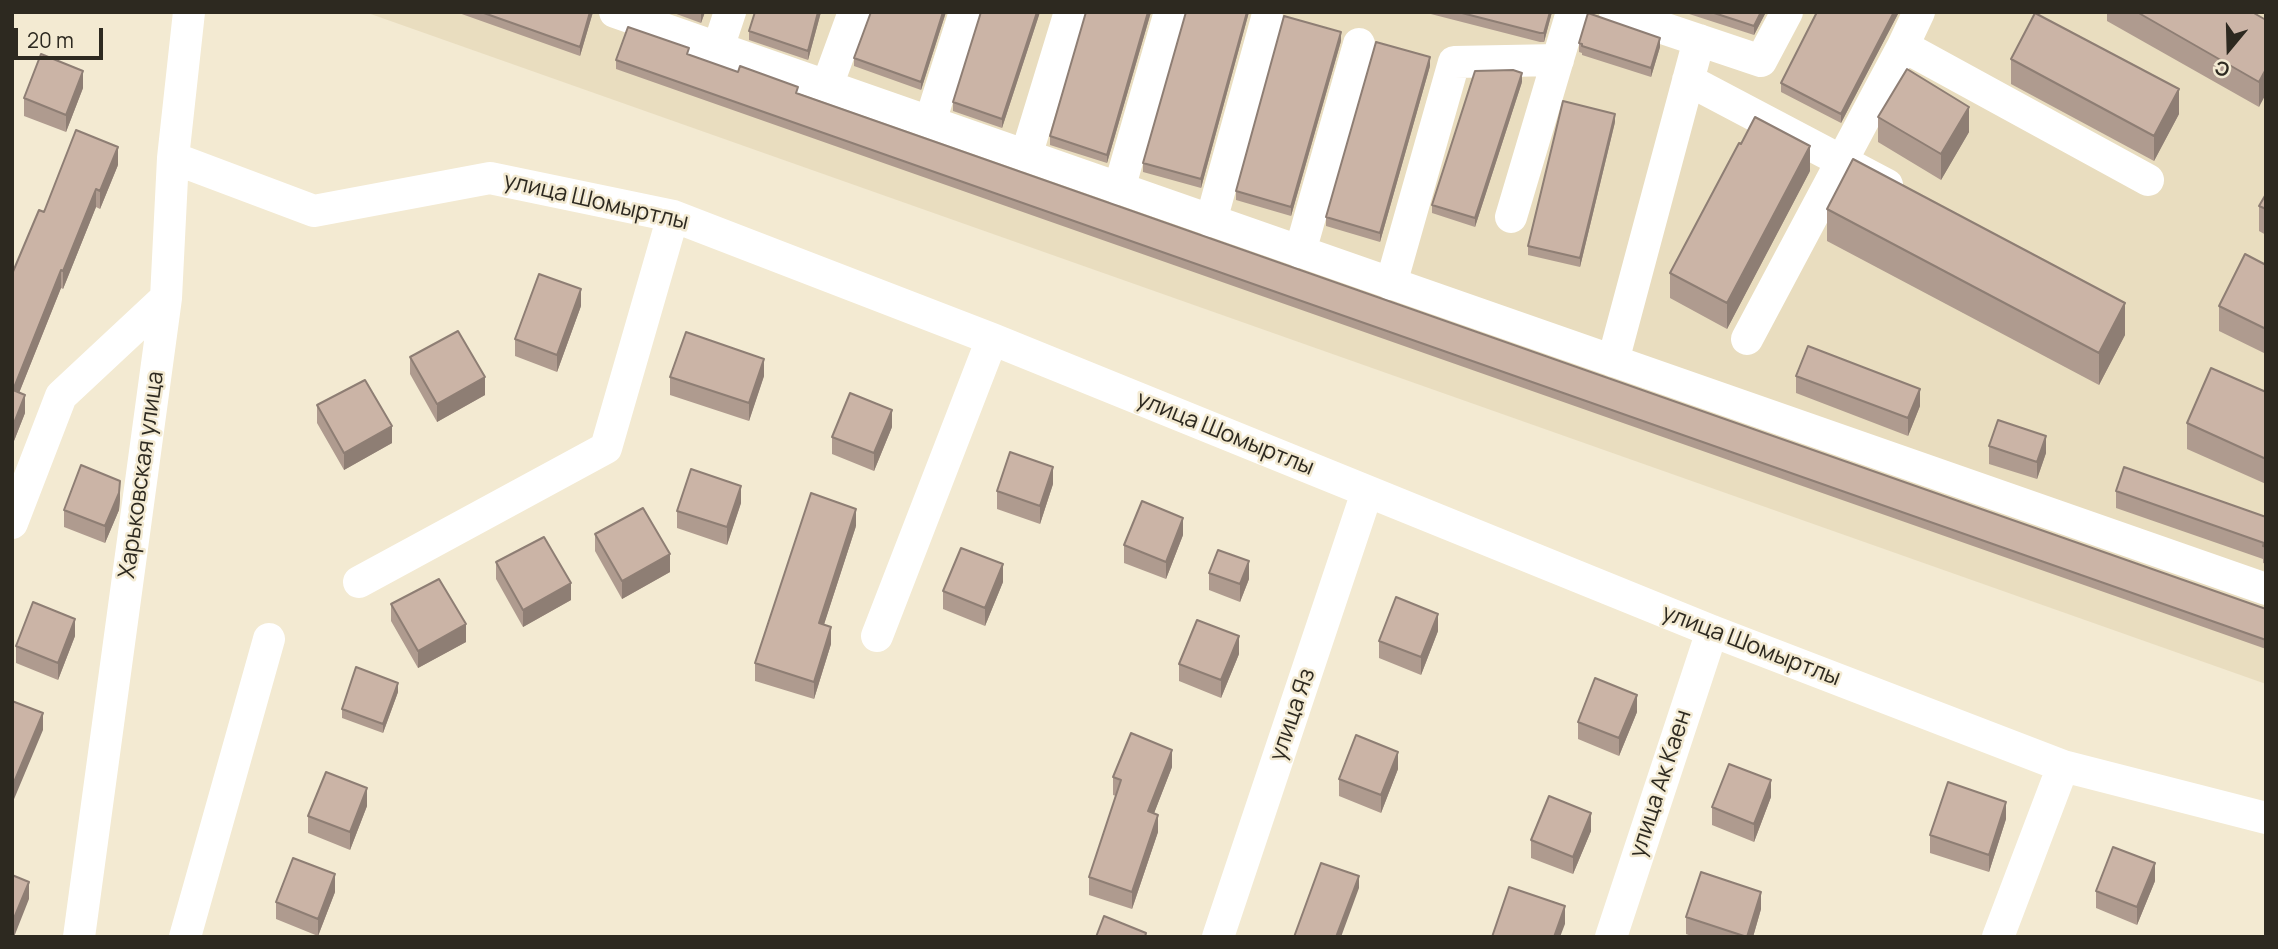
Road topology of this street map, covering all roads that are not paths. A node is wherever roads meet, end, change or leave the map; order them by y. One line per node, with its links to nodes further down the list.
1 (189, 12): 22 (street, Харьковская улица)
2 (615, 12): 16 (street)
3 (730, 12): 16 (street)
4 (854, 12): 19 (street)
5 (965, 12): 20 (street)
6 (1070, 12): 21 (street)
7 (1170, 12): 25 (street)
8 (1572, 12): 17 (street)
9 (1615, 12): 13 (street)
10 (1787, 12): 13 (street)
11 (1919, 12): 15 (street)
12 (1267, 18): 29 (street)
13 (1699, 40): 18 (street)
14 (1359, 44): 30 (street)
15 (1903, 46): 23 (street); 24 (street)
16 (718, 48): 19 (street)
17 (1558, 60): 28 (street); 31 (street)
18 (1688, 80): 23 (street); 35 (street)
19 (827, 86): 20 (street)
20 (930, 122): 21 (street)
21 (1026, 156): 25 (street)
22 (173, 158): 27 (street, улица Шомыртлы); 32 (street, Харьковская улица)
23 (1842, 161): 26 (street); 34 (street)
24 (2148, 180)
25 (1119, 189): 29 (street)
26 (1914, 199)
27 (673, 216): 33 (street, улица Шомыртлы); 38 (street)
28 (1511, 217)
29 (1211, 221): 30 (street)
30 (1300, 252): 31 (street)
31 (1391, 284): 35 (street)
32 (166, 298): 37 (street); 45 (street, Харьковская улица)
33 (992, 339): 36 (street, улица Шомыртлы); 41 (street)
34 (1747, 339)
35 (1613, 361): 39 (street)
36 (1367, 492): 40 (street, улица Шомыртлы); 47 (street, улица Яз)
37 (12, 523)
38 (359, 582)
39 (2266, 589)
40 (1712, 631): 43 (street, улица Шомыртлы); 48 (street, улица Ак Каен)
41 (877, 636)
42 (269, 639): 46 (street)
43 (2063, 766): 44 (street, улица Шомыртлы); 49 (street)
44 (2266, 818)
45 (79, 937)
46 (185, 937)
47 (1218, 937)
48 (1611, 937)
49 (1998, 937)

